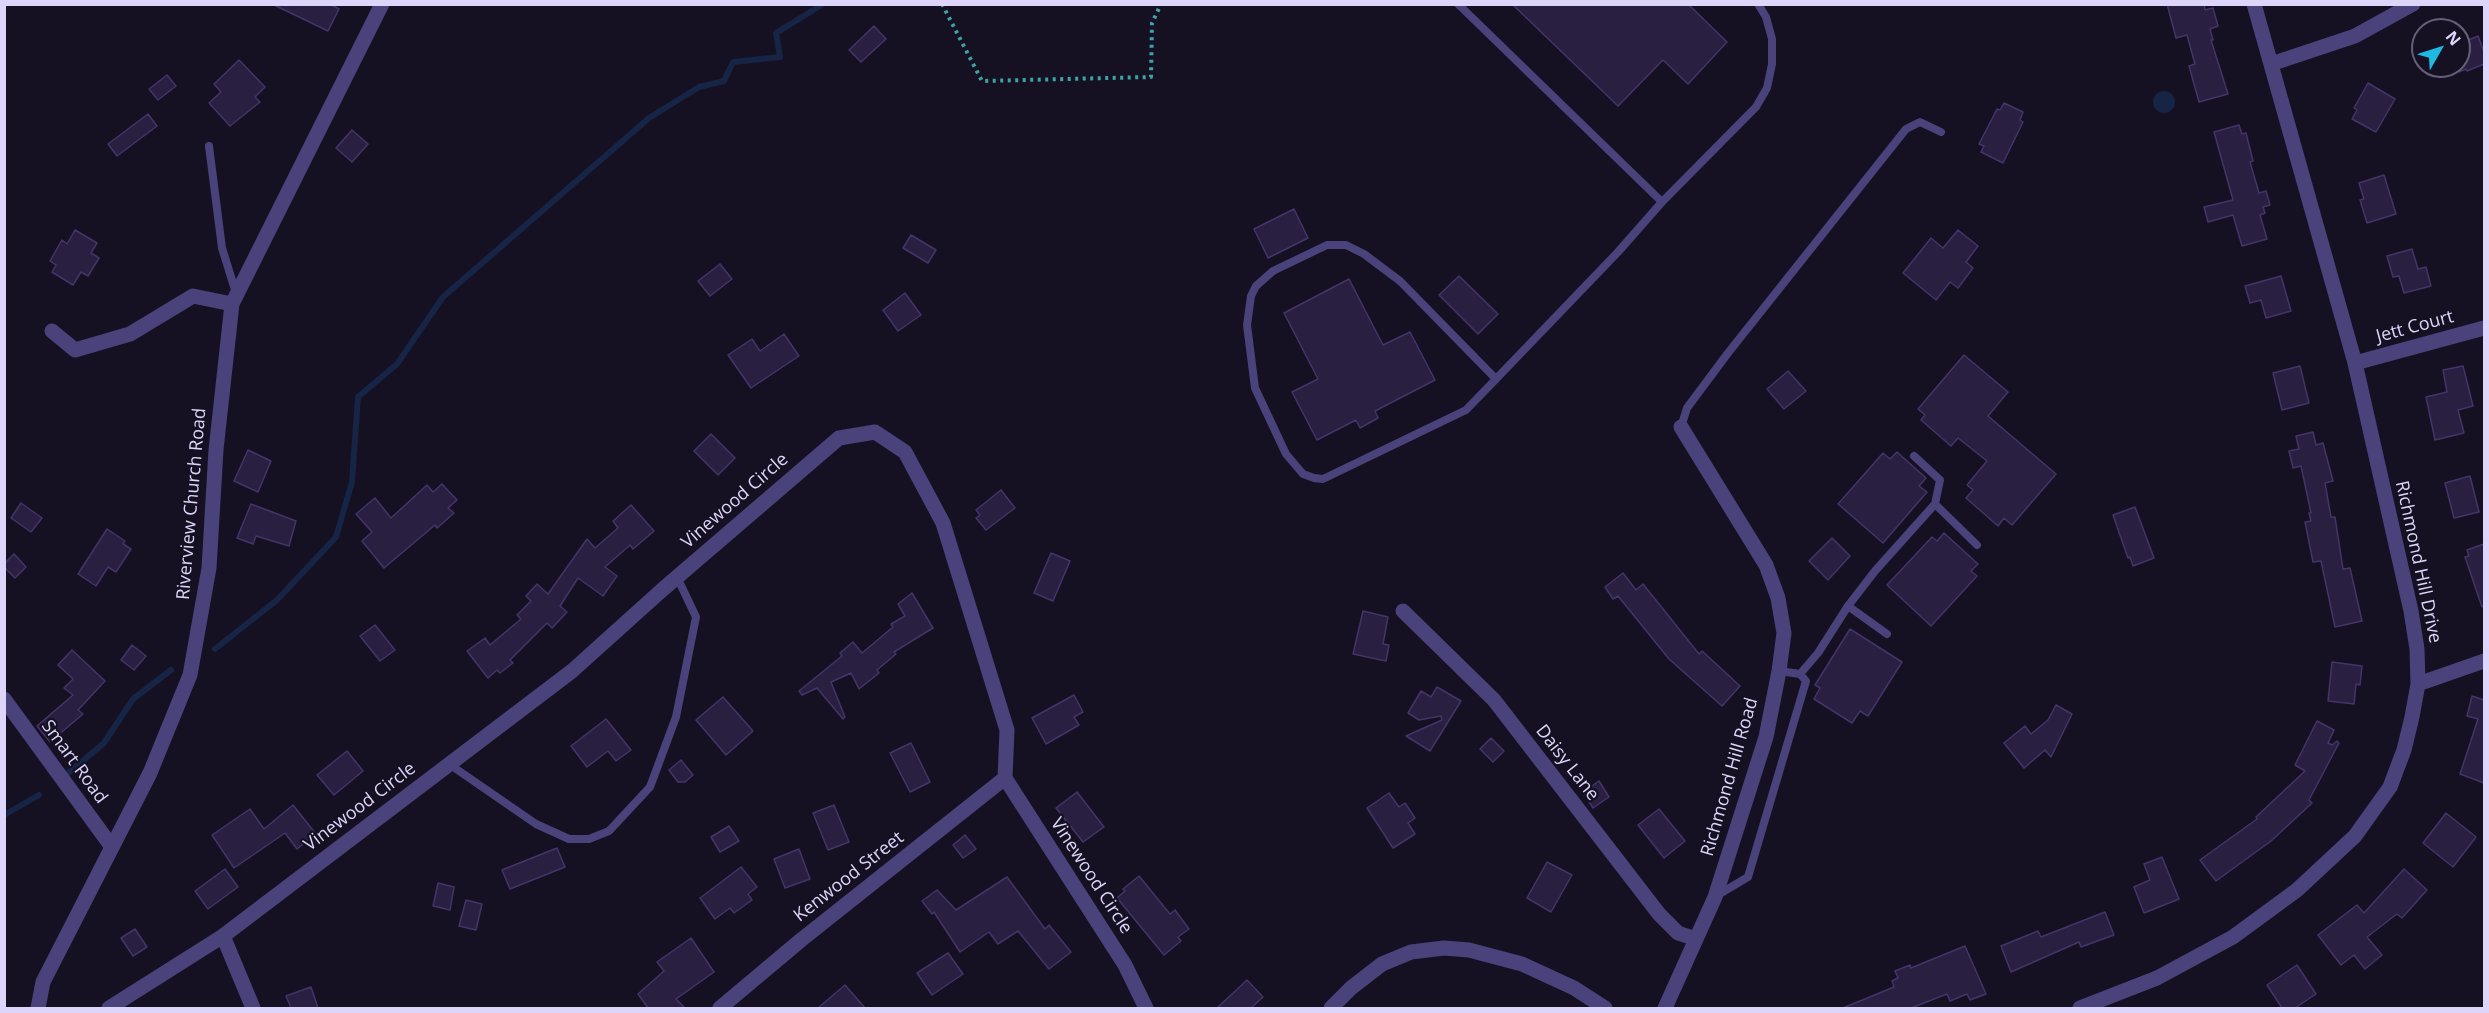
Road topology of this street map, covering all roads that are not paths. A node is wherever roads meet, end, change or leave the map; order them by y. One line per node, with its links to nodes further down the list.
1 (382, 4): 10 (street, Riverview Church Road)
2 (1458, 4): 9 (lane)
3 (1758, 4): 9 (lane)
4 (2254, 4): 6 (street, Richmond Hill Drive)
5 (2413, 4): 6 (street)
6 (2271, 64): 13 (street, Richmond Hill Drive)
7 (1941, 132): 15 (lane)
8 (209, 146): 10 (lane)
9 (1662, 202): 14 (lane)
10 (234, 299): 12 (street); 30 (street, Riverview Church Road)
11 (2484, 328): 13 (street, Jett Court)
12 (52, 331)
13 (2355, 363): 26 (street, Richmond Hill Drive)
14 (1496, 379): 14 (lane)
15 (1682, 427): 24 (street, Richmond Hill Road)
16 (1914, 456): 17 (lane)
17 (1935, 504): 18 (lane); 20 (lane)
18 (1977, 545)
19 (677, 577): 28 (street, Vinewood Circle); 28 (lane); 29 (street, Vinewood Circle)
20 (1848, 606): 22 (lane); 25 (lane)
21 (1403, 611): 33 (street, Daisy Lane)
22 (1887, 634)
23 (2484, 660): 26 (street)
24 (1779, 671): 25 (lane); 31 (street, Richmond Hill Road)
25 (1800, 674): 31 (lane)
26 (2418, 684): 42 (street, Richmond Hill Drive)
27 (4, 699): 30 (street, Smart Road)
28 (449, 764): 32 (street, Vinewood Circle)
29 (1005, 778): 37 (street, Kenwood Street); 38 (street, Vinewood Circle)
30 (112, 847): 34 (street, Riverview Church Road)
31 (1715, 897): 33 (street, Richmond Hill Road)
32 (223, 936): 35 (street, Vinewood Circle); 36 (street)
33 (1696, 939): 41 (street, Richmond Hill Road)
34 (38, 1008)
35 (109, 1008)
36 (253, 1008)
37 (720, 1008)
38 (1146, 1008)
39 (1331, 1008): 40 (street)
40 (1605, 1008)
41 (1665, 1008)
42 (2080, 1008)

